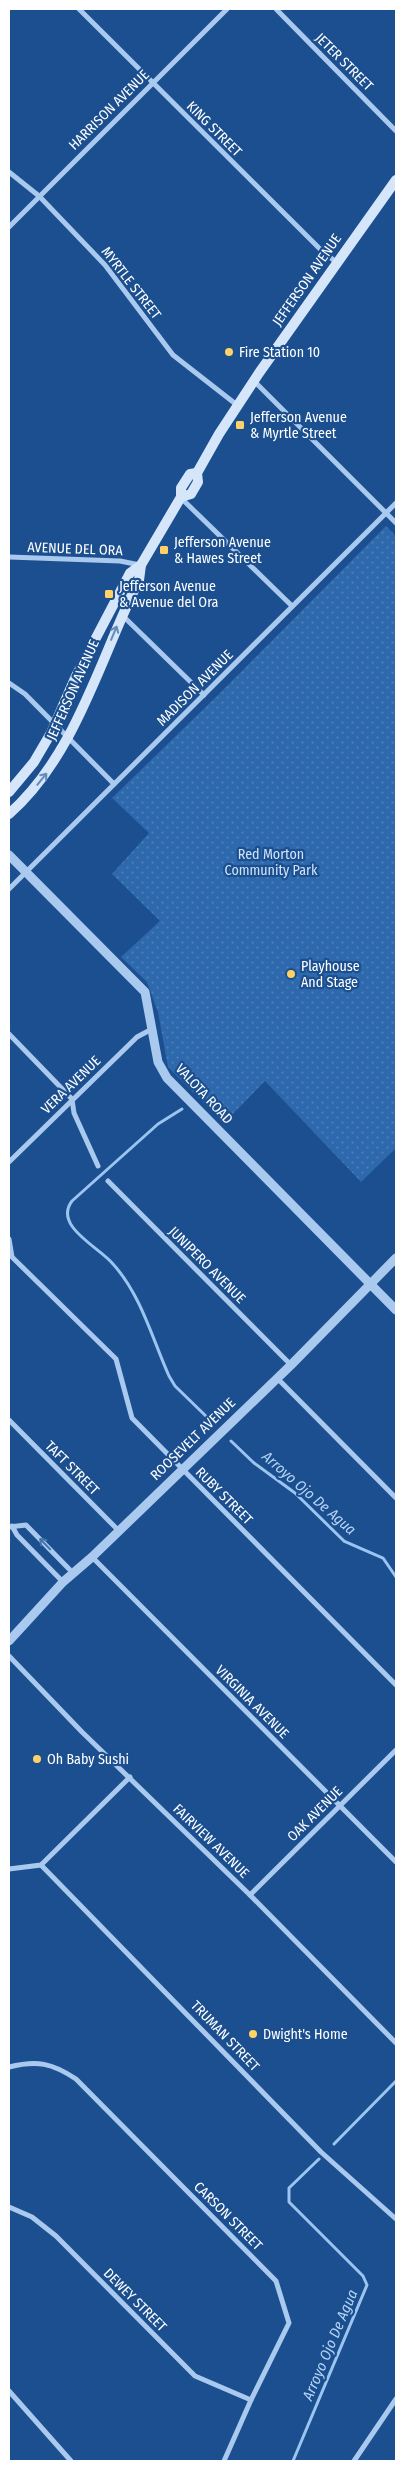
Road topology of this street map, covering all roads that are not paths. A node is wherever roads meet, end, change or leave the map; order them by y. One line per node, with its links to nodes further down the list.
1 (79, 9): 4 (street, KING STREET)
2 (227, 9): 4 (street, HARRISON AVENUE)
3 (276, 9): 5 (street, JETER STREET)
4 (152, 82): 8 (street, HARRISON AVENUE); 10 (street, KING STREET)
5 (396, 131)
6 (9, 172): 8 (street, MYRTLE STREET)
7 (396, 180): 10 (main road, JEFFERSON AVENUE)
8 (39, 196): 9 (street, HARRISON AVENUE); 12 (street, MYRTLE STREET)
9 (9, 227)
10 (336, 262): 11 (main road, JEFFERSON AVENUE)
11 (254, 380): 12 (main road, JEFFERSON AVENUE); 15 (street)
12 (237, 405): 13 (main road, JEFFERSON AVENUE)
13 (181, 497): 18 (main road, JEFFERSON AVENUE); 19 (street)
14 (396, 503): 15 (street, MADISON AVENUE)
15 (387, 514): 16 (street); 19 (street, MADISON AVENUE)
16 (396, 523)
17 (9, 557): 18 (street, AVENUE DEL ORA)
18 (141, 565): 20 (main road, JEFFERSON AVENUE); 23 (main road, JEFFERSON AVENUE)
19 (292, 606): 22 (street, MADISON AVENUE)
20 (122, 614): 22 (street); 24 (main road, JEFFERSON AVENUE, one-way to 20)
21 (9, 683): 23 (street)
22 (204, 694): 25 (street, MADISON AVENUE)
23 (55, 724): 24 (street); 26 (main road, JEFFERSON AVENUE)
24 (68, 737): 25 (street); 27 (main road, JEFFERSON AVENUE, one-way to 24)
25 (114, 784): 29 (street, MADISON AVENUE)
26 (9, 792)
27 (9, 814)
28 (9, 855): 29 (street, VALOTA ROAD)
29 (25, 872): 30 (street, MADISON AVENUE); 31 (street, VALOTA ROAD)
30 (9, 888)
31 (152, 1030): 33 (street, VERA AVENUE); 39 (street, VALOTA ROAD)
32 (9, 1034): 33 (street)
33 (72, 1099): 34 (street, VERA AVENUE); 35 (street)
34 (9, 1162)
35 (98, 1166)
36 (108, 1181): 41 (street, JUNIPERO AVENUE)
37 (9, 1239): 44 (street, RUBY STREET)
38 (396, 1258): 39 (street, ROOSEVELT AVENUE)
39 (370, 1284): 40 (street, VALOTA ROAD); 41 (street, ROOSEVELT AVENUE)
40 (396, 1310)
41 (291, 1365): 42 (street, ROOSEVELT AVENUE)
42 (276, 1378): 44 (street, ROOSEVELT AVENUE); 45 (street)
43 (9, 1420): 47 (street, TAFT STREET)
44 (181, 1469): 47 (street, ROOSEVELT AVENUE); 53 (street, RUBY STREET)
45 (396, 1498)
46 (10, 1527): 49 (street, one-way to 46); 50 (street)
47 (119, 1531): 48 (street, ROOSEVELT AVENUE)
48 (92, 1557): 49 (street, ROOSEVELT AVENUE); 56 (street, VIRGINIA AVENUE)
49 (73, 1573): 50 (street, ROOSEVELT AVENUE)
50 (63, 1582): 51 (street, ROOSEVELT AVENUE)
51 (9, 1641)
52 (9, 1656): 55 (street, FAIRVIEW AVENUE)
53 (396, 1685)
54 (396, 1750): 56 (street, OAK AVENUE)
55 (130, 1777): 58 (street); 60 (street, FAIRVIEW AVENUE)
56 (339, 1805): 57 (street, VIRGINIA AVENUE); 60 (street, OAK AVENUE)
57 (396, 1862)
58 (41, 1865): 59 (street); 64 (street, TRUMAN STREET)
59 (9, 1869)
60 (250, 1895): 61 (street, FAIRVIEW AVENUE)
61 (396, 2043)
62 (9, 2067): 67 (street, CARSON STREET)
63 (9, 2207): 67 (street, DEWEY STREET)
64 (396, 2219)
65 (9, 2391): 68 (street)
66 (396, 2399): 70 (street)
67 (251, 2400): 69 (street, CARSON STREET)
68 (71, 2461)
69 (224, 2461)
70 (354, 2461)

